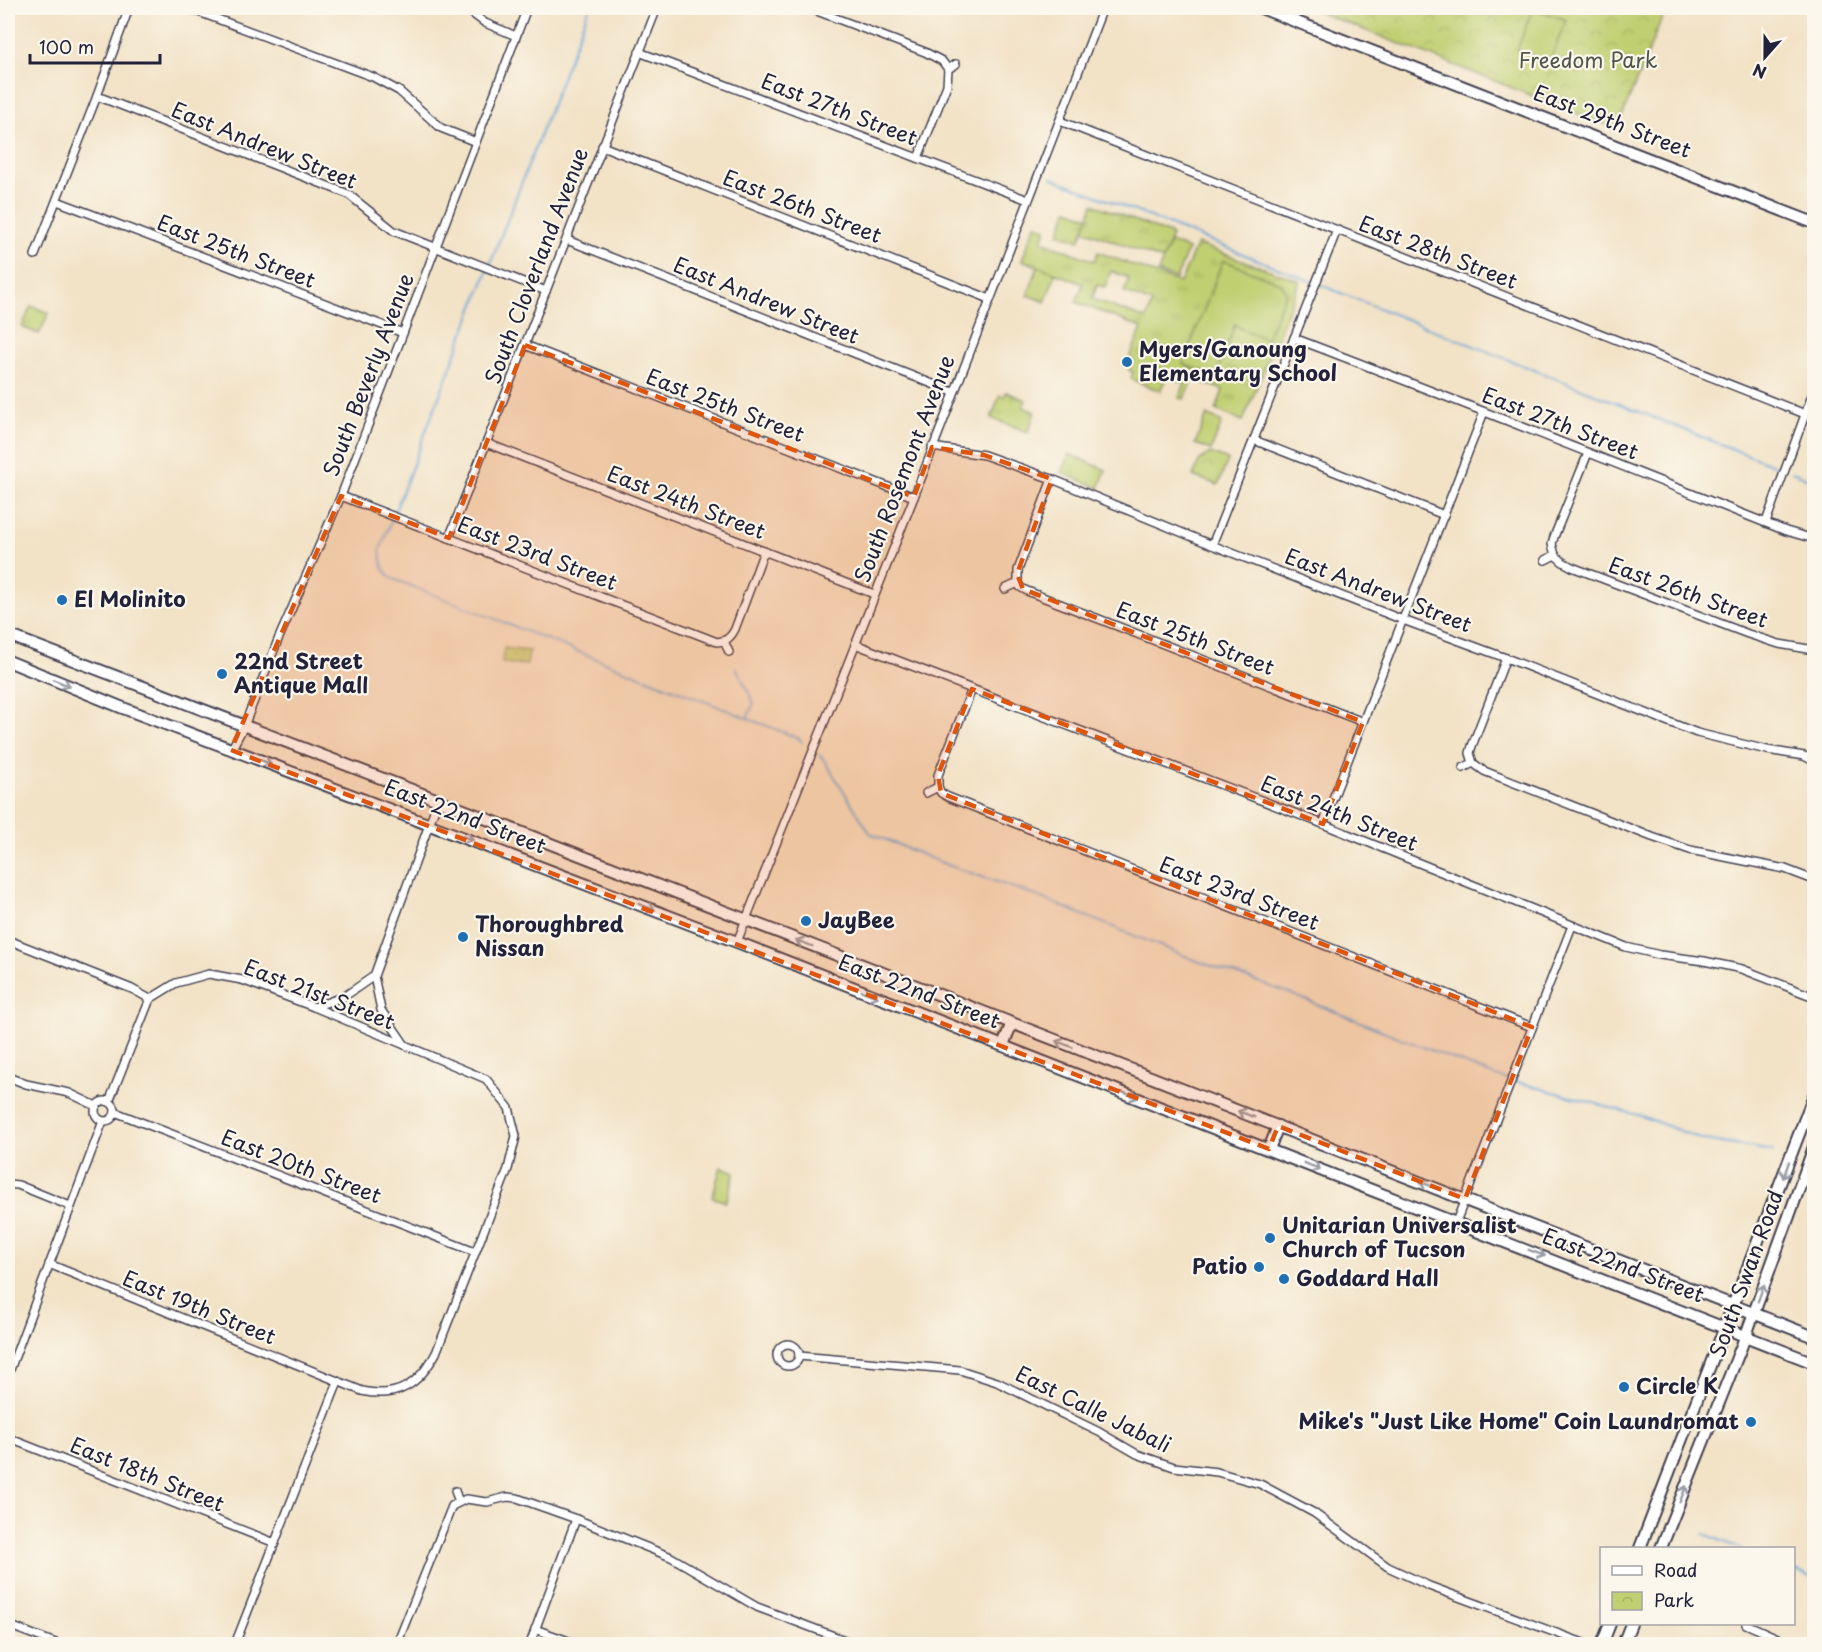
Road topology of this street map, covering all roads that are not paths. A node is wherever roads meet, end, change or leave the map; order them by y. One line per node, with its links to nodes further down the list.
1 (129, 8): 13 (street)
2 (188, 8): 15 (street)
3 (465, 8): 9 (street)
4 (527, 8): 9 (street, South Beverly Avenue)
5 (657, 8): 10 (street, South Cloverland Avenue)
6 (809, 8): 12 (street)
7 (1103, 8): 14 (street, South Rosemont Avenue)
8 (1261, 8): 20 (main road, East 29th Street)
9 (516, 36): 15 (street, South Beverly Avenue)
10 (639, 52): 16 (street, South Cloverland Avenue); 17 (street, East 27th Street)
11 (956, 63): 12 (street)
12 (948, 69): 17 (street)
13 (97, 96): 19 (street); 23 (street, East Andrew Street)
14 (1060, 121): 18 (street, South Rosemont Avenue); 21 (street, East 28th Street)
15 (476, 142): 23 (street, South Beverly Avenue)
16 (602, 146): 22 (street, South Cloverland Avenue); 26 (street, East 26th Street)
17 (918, 158): 18 (street, East 27th Street)
18 (1028, 200): 26 (street, South Rosemont Avenue)
19 (57, 201): 24 (street); 27 (street, East 25th Street)
20 (1815, 223)
21 (1337, 230): 28 (street); 33 (street, East 28th Street)
22 (567, 240): 25 (street, South Cloverland Avenue); 31 (street, East Andrew Street)
23 (435, 247): 25 (street, East Andrew Street); 27 (street, South Beverly Avenue)
24 (36, 255)
25 (546, 291): 29 (street, South Cloverland Avenue)
26 (990, 299): 31 (street, South Rosemont Avenue)
27 (403, 333): 39 (street, South Beverly Avenue)
28 (1294, 338): 32 (street, East 27th Street); 34 (street)
29 (525, 345): 35 (street, South Cloverland Avenue); 40 (street, East 25th Street)
30 (1815, 390): 33 (street)
31 (953, 393): 36 (street, South Rosemont Avenue)
32 (1484, 412): 37 (street, East 27th Street); 41 (street)
33 (1805, 414): 42 (street)
34 (1254, 440): 41 (street); 45 (street)
35 (486, 443): 43 (street, South Cloverland Avenue); 46 (street, East 24th Street)
36 (932, 447): 38 (street, East Andrew Street); 40 (street, South Rosemont Avenue)
37 (1588, 453): 42 (street, East 27th Street); 47 (street)
38 (1052, 479): 45 (street, East Andrew Street); 49 (street)
39 (341, 496): 43 (street, East 23rd Street); 62 (street, South Beverly Avenue)
40 (914, 497): 51 (street, South Rosemont Avenue)
41 (1444, 515): 52 (street)
42 (1766, 522): 44 (street, East 27th Street)
43 (449, 538): 54 (street, East 23rd Street)
44 (1815, 539)
45 (1212, 545): 52 (street, East Andrew Street)
46 (764, 551): 51 (street, East 24th Street); 54 (street)
47 (1555, 555): 48 (street); 56 (street, East 26th Street)
48 (1545, 560)
49 (1018, 583): 50 (street); 61 (street, East 25th Street)
50 (1005, 589)
51 (874, 594): 55 (street, South Rosemont Avenue)
52 (1403, 620): 58 (street, East Andrew Street); 61 (street)
53 (8, 635): 62 (main road, East 22nd Street)
54 (723, 641): 57 (street)
55 (855, 644): 60 (street, East 24th Street); 73 (street, South Rosemont Avenue)
56 (1815, 650)
57 (729, 652)
58 (1506, 658): 64 (street, East Andrew Street); 65 (street)
59 (8, 661): 63 (main road, East 22nd Street, one-way to 63)
60 (972, 689): 67 (street); 71 (street, East 24th Street)
61 (1363, 722): 71 (street)
62 (244, 726): 63 (street, South Beverly Avenue); 69 (main road, East 22nd Street)
63 (231, 750): 70 (main road, East 22nd Street, one-way to 70)
64 (1815, 761)
65 (1473, 763): 66 (street); 72 (street)
66 (1463, 768)
67 (938, 787): 68 (street); 82 (street, East 23rd Street)
68 (926, 793)
69 (438, 800): 70 (street); 73 (main road, East 22nd Street)
70 (430, 824): 76 (main road, East 22nd Street, one-way to 76); 77 (street)
71 (1323, 824): 74 (street, East 24th Street)
72 (1815, 880)
73 (746, 920): 76 (street, South Rosemont Avenue); 81 (main road, East 22nd Street, one-way to 73)
74 (1572, 926): 78 (street, East 24th Street); 82 (street)
75 (8, 940): 79 (street)
76 (737, 942): 84 (main road, East 22nd Street, one-way to 84)
77 (374, 976): 80 (street); 83 (street, East 21st Street)
78 (1815, 997)
79 (150, 999): 80 (street, East 21st Street); 87 (street)
80 (314, 1007): 83 (street, East 21st Street)
81 (1012, 1023): 84 (main road); 91 (main road, East 22nd Street, one-way to 81)
82 (1532, 1027): 95 (street)
83 (405, 1045): 98 (street, East 19th Street)
84 (1003, 1045): 93 (main road, East 22nd Street, one-way to 93)
85 (8, 1077): 88 (street)
86 (1815, 1095): 100 (main road, South Swan Road, one-way to 100)
87 (110, 1102): 88 (street); 89 (street)
88 (96, 1106): 90 (street)
89 (115, 1112): 90 (street); 98 (street, East 20th Street)
90 (102, 1121): 96 (street)
91 (1278, 1126): 93 (main road); 95 (main road, East 22nd Street, one-way to 91)
92 (1815, 1147): 101 (main road, South Swan Road, one-way to 92)
93 (1269, 1149): 97 (main road, East 22nd Street, one-way to 97)
94 (8, 1184): 96 (street)
95 (1465, 1199): 97 (street); 100 (main road, East 22nd Street)
96 (70, 1206): 99 (street)
97 (1456, 1222): 102 (main road, East 22nd Street, one-way to 102)
98 (475, 1252): 108 (street, East 19th Street)
99 (49, 1264): 107 (street); 108 (street, East 19th Street)
100 (1734, 1306): 101 (main road, East 22nd Street); 102 (main road, South Swan Road)
101 (1754, 1313): 103 (main road, South Swan Road); 104 (main road, East 22nd Street)
102 (1726, 1327): 103 (main road, East 22nd Street); 114 (main road, South Swan Road)
103 (1746, 1335): 106 (main road, East 22nd Street); 115 (main road, South Swan Road, one-way to 103)
104 (1815, 1337)
105 (799, 1356): 127 (street, East Calle Jabali)
106 (1815, 1363)
107 (8, 1375)
108 (338, 1382): 113 (street)
109 (8, 1438): 113 (street, East 18th Street)
110 (455, 1491): 111 (street)
111 (461, 1501): 112 (street); 123 (street)
112 (576, 1519): 120 (street); 126 (street)
113 (275, 1543): 122 (street)
114 (1640, 1547)
115 (1661, 1547)
116 (8, 1624): 121 (street)
117 (1609, 1625): 128 (main road)
118 (1630, 1625): 129 (main road)
119 (1750, 1625): 130 (street)
120 (535, 1629): 124 (street); 125 (street)
121 (58, 1644)
122 (235, 1644)
123 (397, 1644)
124 (530, 1644)
125 (577, 1644)
126 (850, 1644)
127 (1586, 1644)
128 (1602, 1644)
129 (1623, 1644)
130 (1791, 1644)

